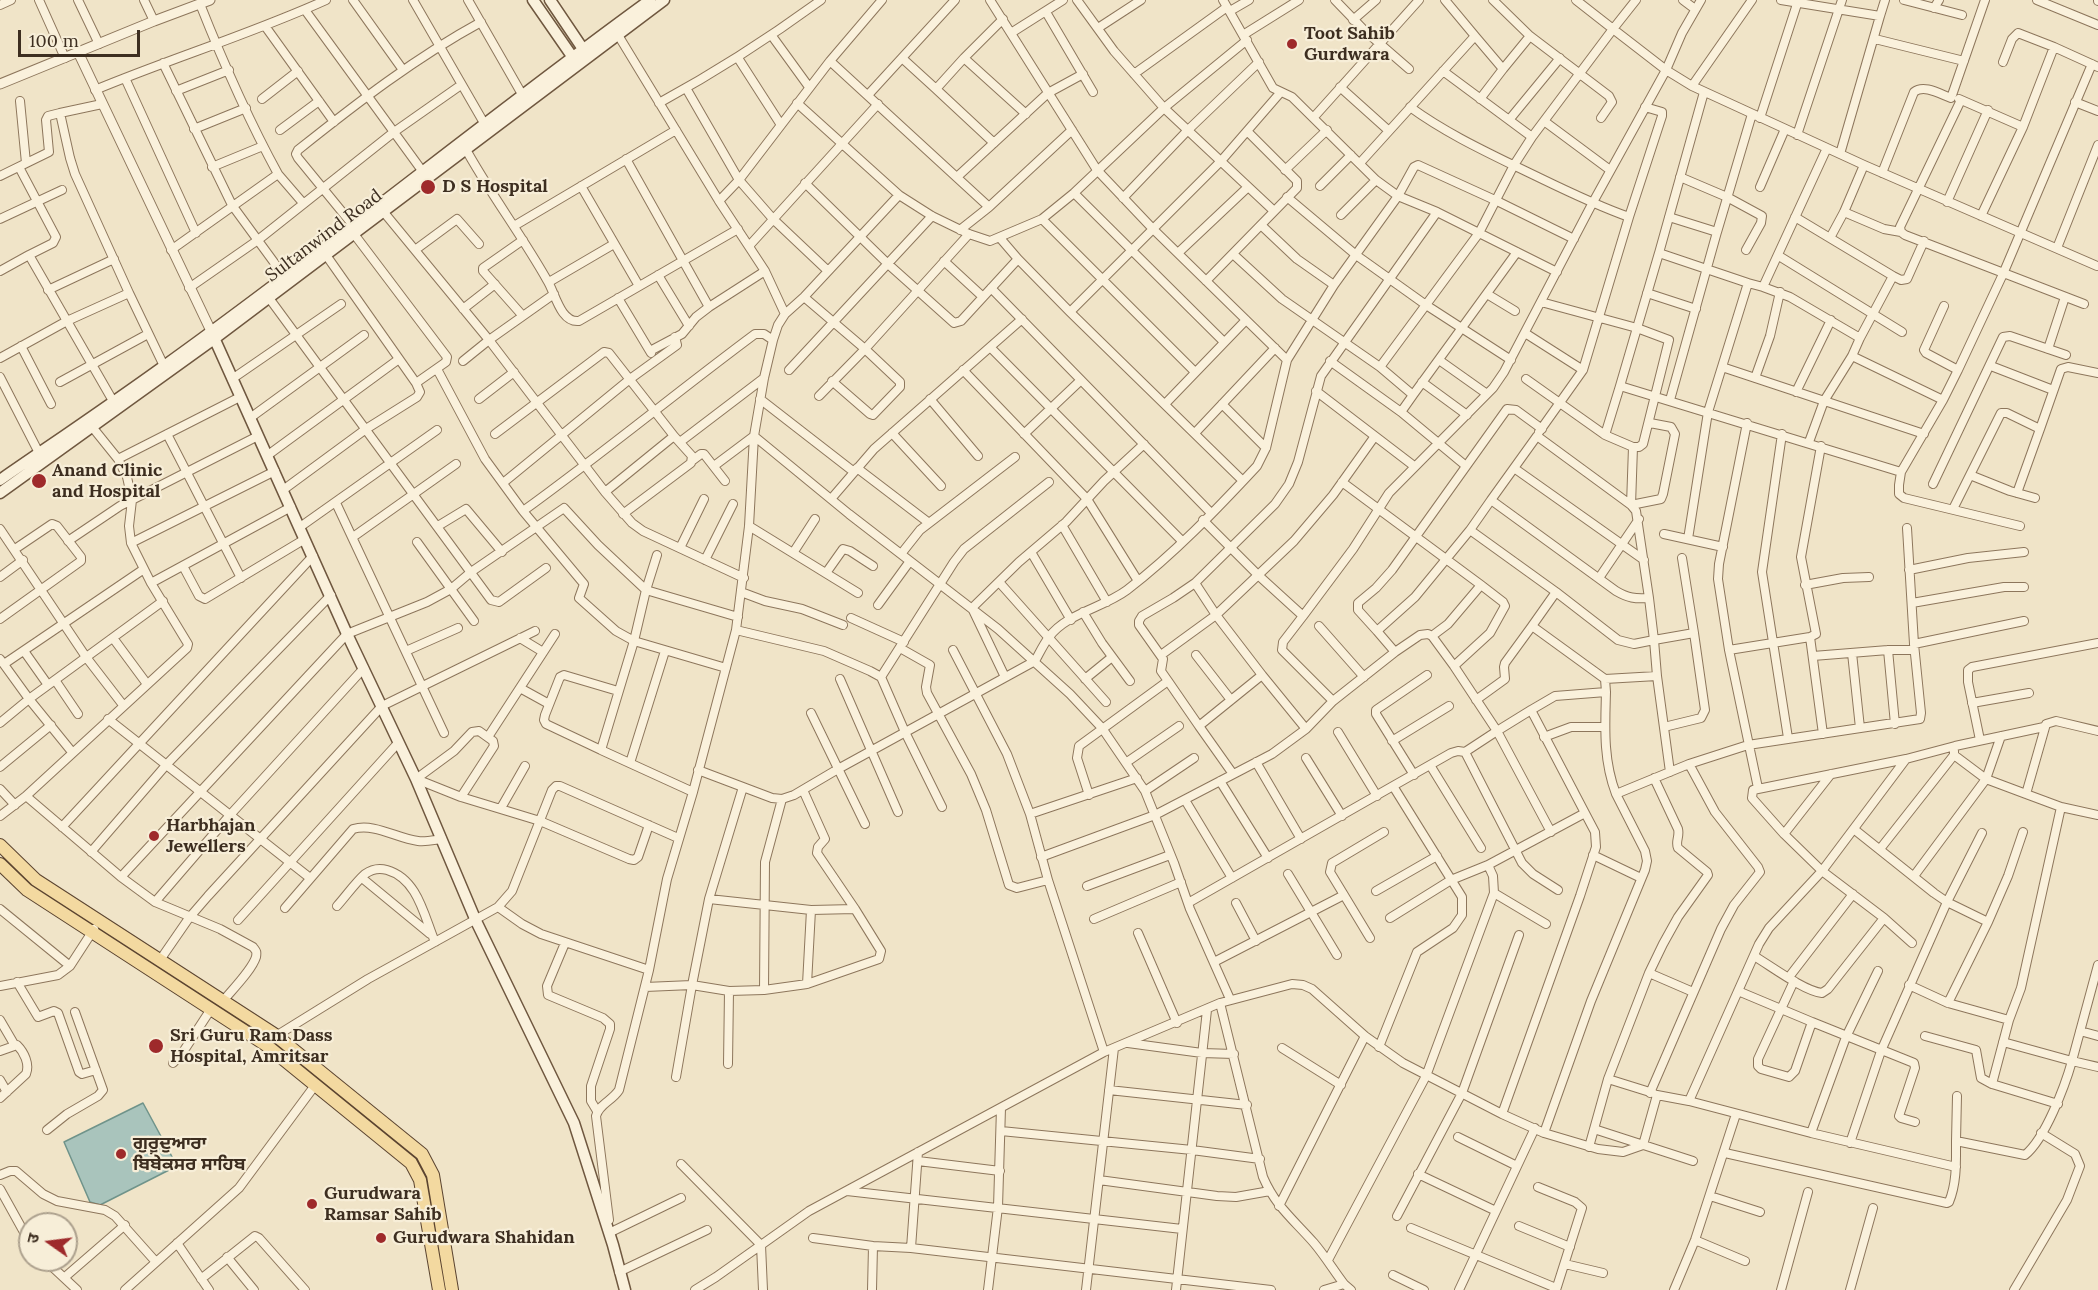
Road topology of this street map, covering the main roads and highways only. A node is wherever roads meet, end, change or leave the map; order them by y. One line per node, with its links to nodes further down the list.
1 (533, 0): 7 (main road)
2 (550, 0): 6 (main road)
3 (650, 0): 5 (main road)
4 (664, 0): 5 (main road, Sultanwind Road)
5 (615, 31): 6 (main road, Sultanwind Road)
6 (586, 53): 7 (main road, Sultanwind Road)
7 (575, 61): 8 (main road, Sultanwind Road); 8 (main road)
8 (464, 145): 9 (main road, Sultanwind Road); 9 (main road)
9 (381, 208): 10 (main road, Sultanwind Road)
10 (353, 229): 11 (main road, Sultanwind Road); 11 (main road, Sultanwind Road)
11 (213, 335): 12 (main road, Sultanwind Road); 12 (main road, Sultanwind Road); 20 (main road)
12 (90, 423): 13 (main road, Sultanwind Road); 13 (main road, Sultanwind Road)
13 (2, 483)
14 (0, 846): 16 (main road)
15 (0, 864): 17 (main road)
16 (193, 982): 17 (main road); 19 (main road)
17 (186, 993): 18 (main road)
18 (439, 1290)
19 (452, 1290)
20 (625, 1290)

